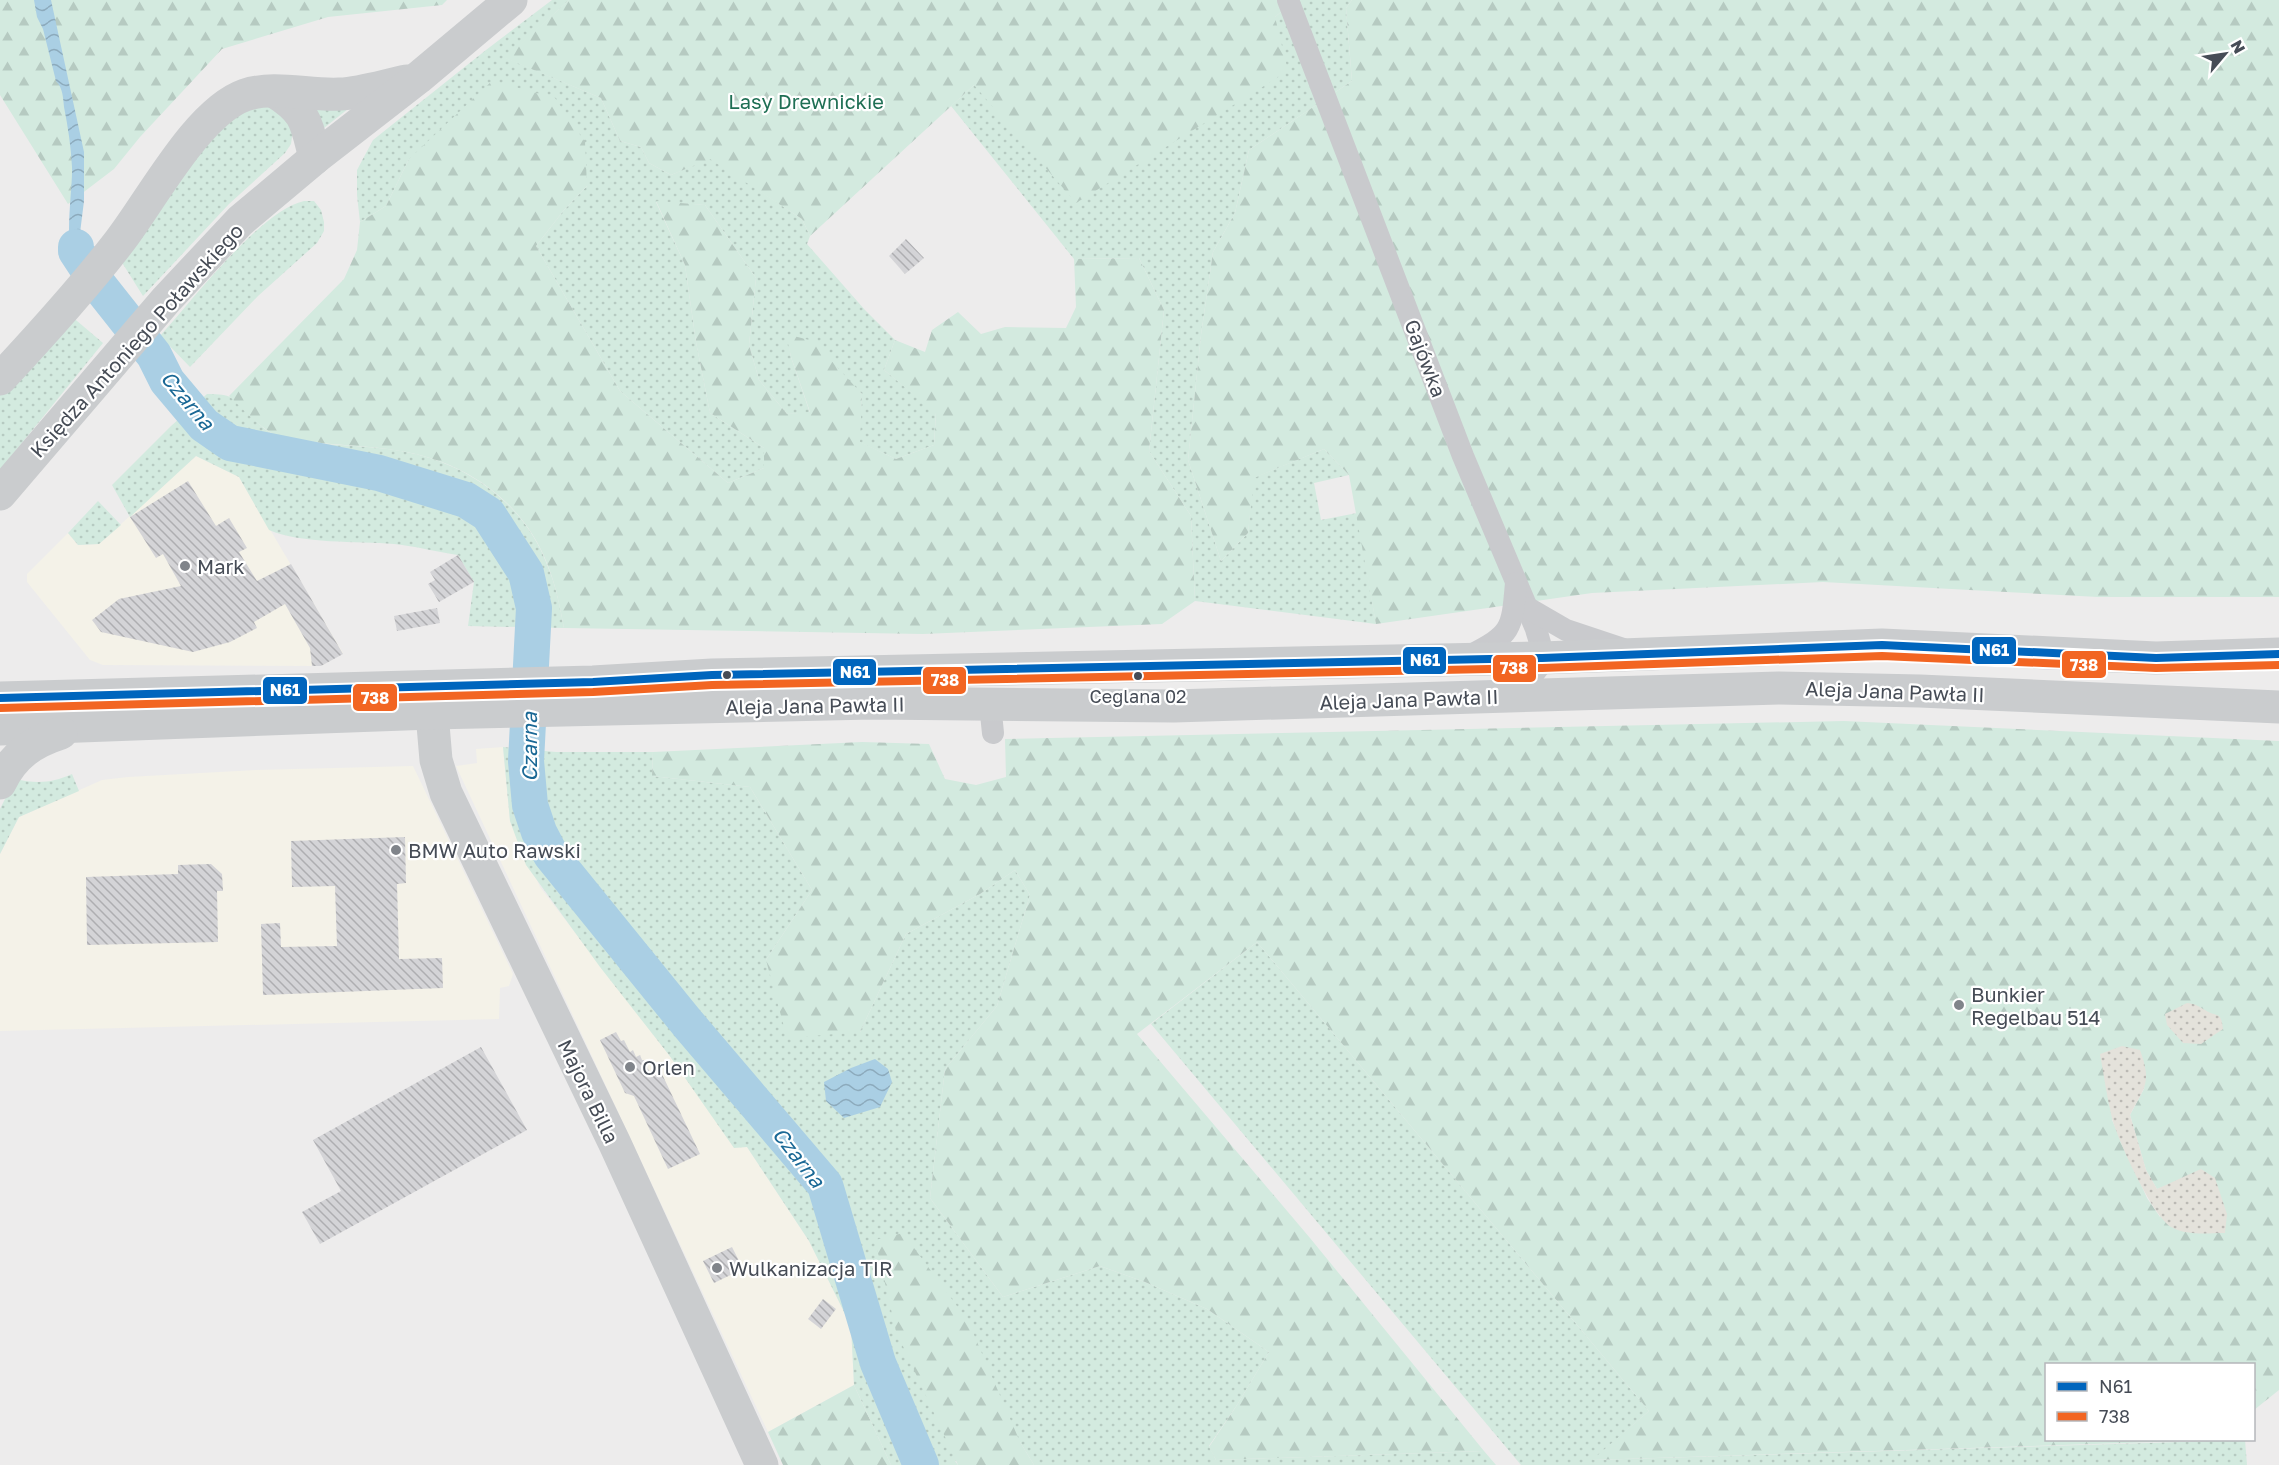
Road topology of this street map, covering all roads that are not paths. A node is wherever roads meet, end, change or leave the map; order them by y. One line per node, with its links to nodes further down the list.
1 (511, 0): 3 (main road, Księdza Antoniego Poławskiego)
2 (1287, 0): 8 (street, Gajówka)
3 (418, 78): 4 (main road); 5 (main road, Księdza Antoniego Poławskiego)
4 (275, 92): 5 (main road); 6 (main road)
5 (315, 158): 7 (main road, Księdza Antoniego Poławskiego)
6 (0, 380)
7 (0, 494)
8 (1516, 581): 9 (street, Gajówka); 12 (street)
9 (1528, 608): 10 (street); 13 (street, Gajówka)
10 (1640, 654): 11 (main road, Aleja Jana Pawła II); 13 (main road, Aleja Jana Pawła II)
11 (2279, 654)
12 (1465, 658): 13 (main road, Aleja Jana Pawła II); 14 (main road, Aleja Jana Pawła II)
13 (1542, 658): 15 (street)
14 (573, 696): 15 (main road, Aleja Jana Pawła II); 17 (main road)
15 (1497, 696): 18 (main road, Aleja Jana Pawła II)
16 (0, 698): 17 (main road)
17 (503, 698): 19 (main road)
18 (2279, 707)
19 (432, 713): 20 (main road); 23 (main road, Majora Billa)
20 (81, 727): 21 (main road); 22 (main road)
21 (0, 729)
22 (0, 783)
23 (762, 1465)

